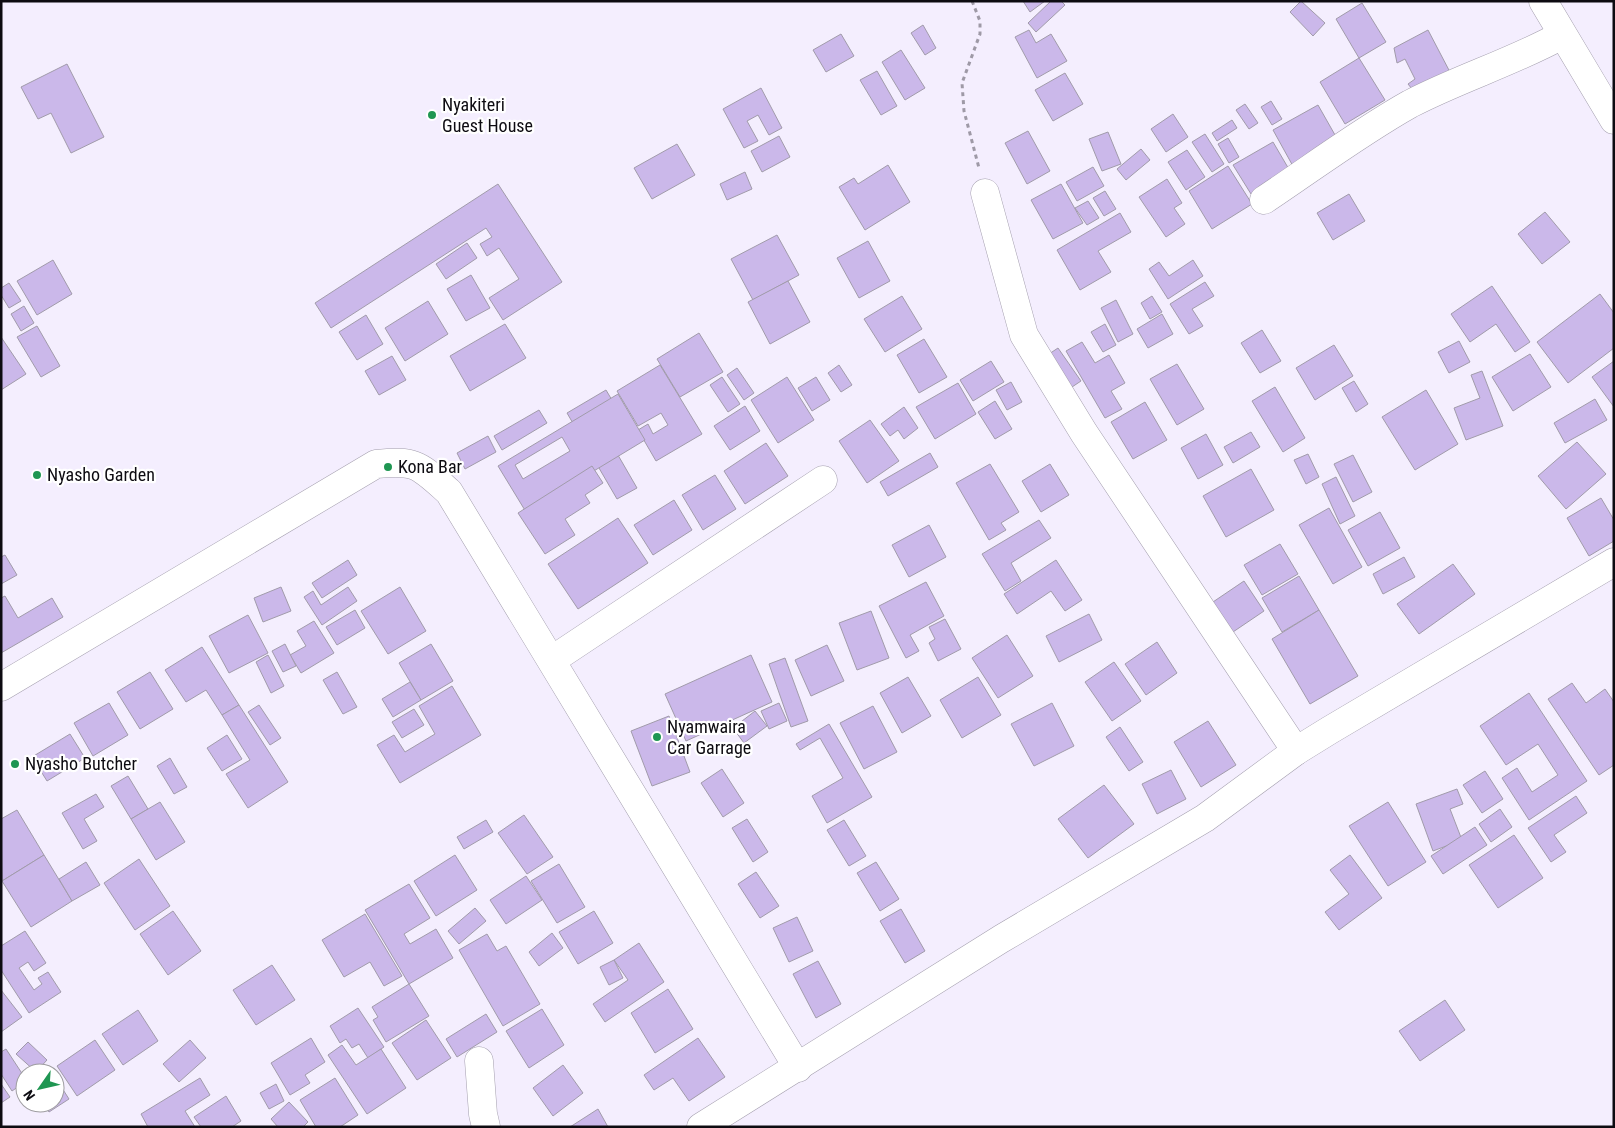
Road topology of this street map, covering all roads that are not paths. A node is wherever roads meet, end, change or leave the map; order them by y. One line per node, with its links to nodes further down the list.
1 (1543, 1): 2 (street)
2 (1562, 35): 3 (street); 5 (street)
3 (1614, 120)
4 (985, 193): 10 (street)
5 (1264, 200)
6 (822, 480): 8 (street)
7 (1614, 562): 10 (street)
8 (552, 660): 9 (street); 12 (street)
9 (1, 687)
10 (1296, 751): 12 (street)
11 (479, 1061): 13 (street)
12 (798, 1068): 14 (street)
13 (486, 1127)
14 (701, 1127)

